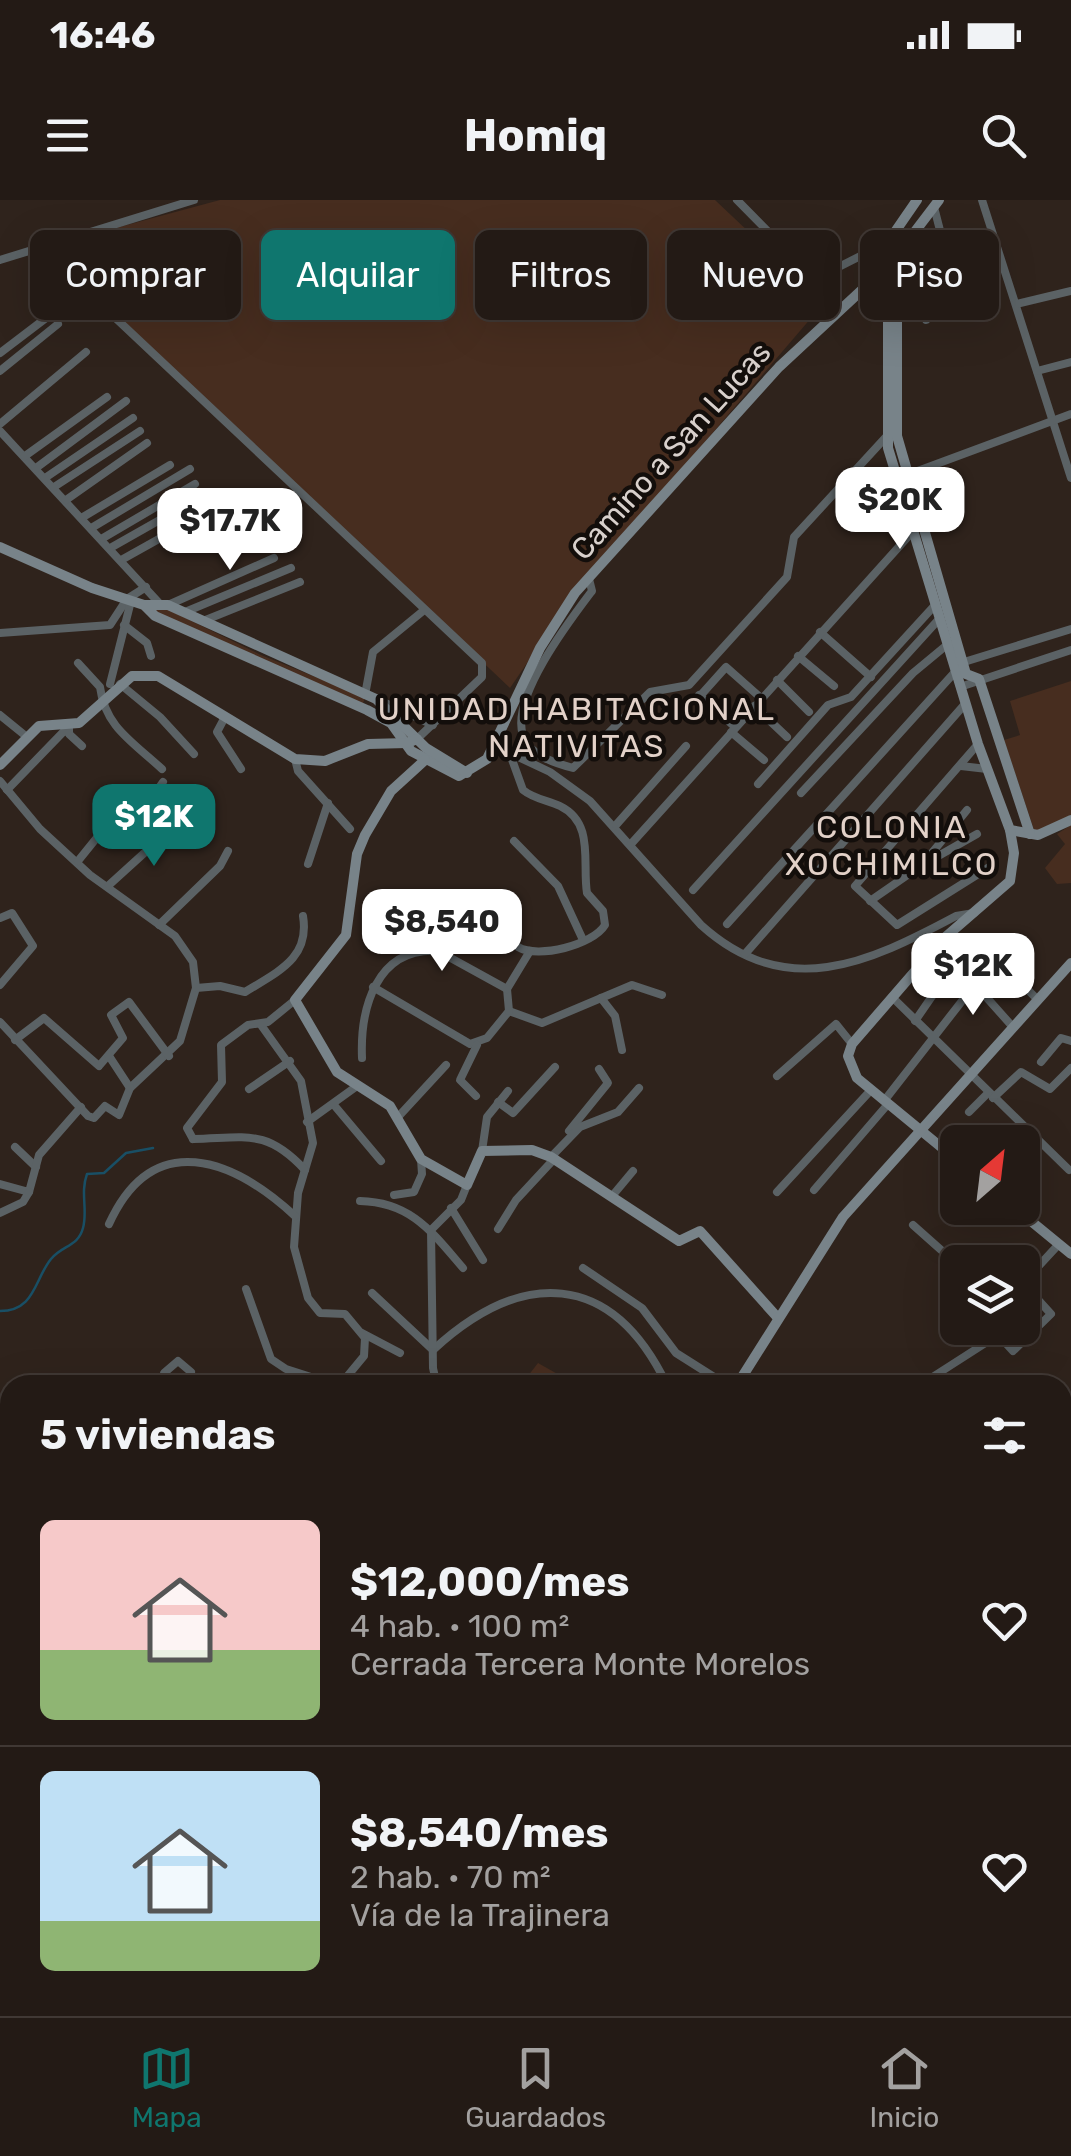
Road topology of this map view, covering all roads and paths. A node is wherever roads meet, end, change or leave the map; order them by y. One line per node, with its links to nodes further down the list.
1 (194, 200): 5 (street)
2 (737, 200): 12 (street)
3 (917, 200): 8 (street)
4 (982, 200): 16 (street)
5 (166, 204): 7 (street)
6 (936, 204): 9 (street); 10 (street)
7 (90, 230)
8 (896, 230)
9 (917, 230)
10 (942, 230)
11 (30, 250): 13 (street)
12 (860, 256)
13 (0, 260)
14 (1071, 291): 16 (street)
15 (860, 302): 57 (street, Camino a San Lucas)
16 (1016, 304): 25 (street)
17 (42, 320): 23 (street)
18 (117, 320): 64 (street)
19 (891, 320): 34 (street)
20 (897, 320): 40 (street)
21 (58, 324): 26 (street)
22 (86, 352): 32 (street)
23 (0, 353)
24 (1071, 362): 25 (street)
25 (1037, 371): 31 (street)
26 (0, 372)
27 (106, 397): 36 (street)
28 (126, 401): 38 (street)
29 (1071, 414): 31 (street)
30 (133, 418): 41 (street)
31 (1053, 420): 40 (street); 42 (street)
32 (0, 428): 36 (street)
33 (140, 431): 44 (street)
34 (886, 437): 40 (street); 83 (street)
35 (147, 444): 46 (street)
36 (24, 456): 38 (street)
37 (170, 465): 48 (street)
38 (36, 468): 41 (street)
39 (190, 469): 49 (street)
40 (901, 477): 50 (street); 78 (street)
41 (45, 478): 44 (street)
42 (1071, 478)
43 (195, 484): 51 (street)
44 (54, 487): 46 (street)
45 (202, 496): 53 (street)
46 (66, 500): 48 (street)
47 (216, 507): 55 (street)
48 (83, 517): 49 (street)
49 (93, 527): 51 (street)
50 (914, 530): 62 (street); 71 (street)
51 (103, 538): 53 (street)
52 (0, 547): 60 (street)
53 (112, 548): 55 (street)
54 (274, 558): 61 (street)
55 (123, 559): 59 (street)
56 (291, 568): 65 (street)
57 (588, 579): 83 (street); 104 (street, Camino a San Lucas)
58 (300, 582): 68 (street)
59 (146, 587): 60 (street); 61 (street)
60 (129, 600): 63 (street); 67 (street); 69 (street)
61 (164, 604): 63 (street); 65 (street)
62 (936, 604): 66 (street); 79 (street)
63 (144, 606): 92 (street)
64 (424, 611): 87 (street); 96 (street)
65 (183, 613): 68 (street)
66 (940, 618): 73 (street); 140 (street)
67 (115, 621): 69 (street); 72 (street)
68 (202, 622): 87 (street)
69 (125, 625): 75 (street); 82 (street)
70 (1071, 629): 78 (street)
71 (820, 632): 76 (street); 79 (street)
72 (0, 633)
73 (948, 644): 78 (street); 121 (street)
74 (1071, 650): 80 (street)
75 (151, 656)
76 (798, 656): 81 (street); 84 (street)
77 (78, 663): 90 (street)
78 (960, 667): 80 (street); 85 (street); 146 (street)
79 (871, 676): 119 (street)
80 (979, 679): 85 (street); 130 (street)
81 (776, 680): 88 (street); 93 (street)
82 (115, 684): 90 (street); 95 (street); 106 (street)
83 (689, 685): 86 (street)
84 (834, 686)
85 (960, 686): 89 (street)
86 (700, 696): 88 (street); 98 (street)
87 (370, 697): 92 (street); 96 (street); 101 (street)
88 (761, 698): 91 (street)
89 (966, 704): 102 (street); 150 (street)
90 (101, 706): 97 (street); 113 (street)
91 (754, 706): 98 (street); 100 (street)
92 (367, 710): 101 (street)
93 (809, 712)
94 (0, 716): 99 (street)
95 (225, 718): 108 (street); 114 (street)
96 (433, 725): 101 (street)
97 (69, 726): 99 (street); 103 (street); 120 (street)
98 (733, 730): 109 (street); 132 (street)
99 (28, 736): 111 (street)
100 (786, 737)
101 (412, 744): 108 (street); 110 (street); 115 (street)
102 (978, 744): 112 (street); 116 (street)
103 (82, 746)
104 (495, 746): 107 (street); 110 (street)
105 (686, 746): 125 (street)
106 (194, 754)
107 (510, 754): 125 (street); 148 (street)
108 (295, 760): 122 (street)
109 (764, 760)
110 (434, 761): 115 (street)
111 (0, 764)
112 (961, 766): 116 (street); 142 (street)
113 (162, 768)
114 (241, 769)
115 (413, 769): 162 (street)
116 (987, 769): 128 (street)
117 (0, 781): 120 (street)
118 (163, 782): 135 (street)
119 (758, 784)
120 (7, 790): 135 (street)
121 (802, 793)
122 (328, 803): 127 (street); 136 (street)
123 (968, 810): 137 (street)
124 (1071, 820): 130 (street)
125 (616, 825): 132 (street)
126 (174, 826): 139 (street)
127 (350, 829)
128 (1010, 830): 130 (street); 134 (street)
129 (977, 834): 137 (street)
130 (1030, 834): 134 (street)
131 (514, 841): 148 (street)
132 (632, 844): 150 (street)
133 (228, 851): 147 (street)
134 (1014, 853): 143 (street)
135 (78, 862): 139 (street)
136 (308, 864)
137 (922, 865): 142 (street)
138 (991, 866): 142 (street)
139 (109, 884): 147 (street)
140 (693, 890)
141 (444, 898): 149 (street)
142 (870, 901)
143 (974, 913): 150 (street); 159 (street)
144 (302, 916): 155 (street)
145 (0, 918): 153 (street)
146 (727, 924)
147 (159, 925): 155 (street)
148 (583, 940): 149 (street)
149 (530, 951): 156 (street)
150 (745, 954)
151 (1071, 963): 161 (street)
152 (1006, 967): 161 (street)
153 (0, 985)
154 (373, 987): 156 (street); 171 (street); 176 (street)
155 (196, 988): 175 (street)
156 (507, 990): 163 (street)
157 (935, 992): 164 (street)
158 (662, 995): 160 (street)
159 (892, 997): 164 (street); 172 (street)
160 (601, 998): 163 (street); 173 (street)
161 (1036, 998): 167 (street)
162 (295, 1000): 166 (street); 185 (street)
163 (509, 1011): 171 (street)
164 (915, 1021): 169 (street)
165 (0, 1022): 168 (street)
166 (261, 1024): 177 (street); 202 (street)
167 (1012, 1026): 169 (street); 183 (street)
168 (15, 1040): 174 (street); 196 (street)
169 (935, 1041): 183 (street); 194 (street)
170 (1071, 1042): 178 (street)
171 (477, 1044): 191 (street)
172 (852, 1044): 184 (street); 189 (street)
173 (622, 1050)
174 (109, 1056): 175 (street); 186 (street)
175 (169, 1056): 186 (street)
176 (362, 1058)
177 (290, 1061): 188 (street); 199 (street)
178 (1041, 1062)
179 (446, 1065): 198 (street)
180 (555, 1068): 193 (street)
181 (1071, 1068): 192 (street)
182 (599, 1069): 203 (street)
183 (968, 1072): 192 (street); 201 (street)
184 (777, 1076)
185 (357, 1086): 195 (street); 198 (street)
186 (130, 1088): 196 (street)
187 (639, 1088): 203 (street)
188 (249, 1090)
189 (872, 1090): 194 (street); 220 (street)
190 (508, 1091): 193 (street)
191 (476, 1096)
192 (991, 1096): 197 (street); 200 (street)
193 (498, 1102): 207 (street)
194 (886, 1102): 201 (street); 218 (street)
195 (334, 1105): 199 (street); 210 (street)
196 (80, 1108): 212 (street)
197 (969, 1112)
198 (398, 1117): 209 (street)
199 (307, 1122): 213 (street)
200 (1023, 1125)
201 (918, 1129): 206 (street); 242 (street)
202 (192, 1139): 211 (street); 213 (street)
203 (564, 1139): 208 (street)
204 (1040, 1142): 214 (street)
205 (15, 1147): 212 (street)
206 (940, 1147)
207 (482, 1151): 208 (street); 217 (street)
208 (553, 1158): 222 (street); 230 (street)
209 (420, 1159): 217 (street); 221 (street)
210 (380, 1161)
211 (186, 1163): 226 (street); 227 (street)
212 (36, 1167): 219 (street)
213 (305, 1170): 226 (street)
214 (1069, 1170)
215 (633, 1172): 222 (street)
216 (0, 1184): 219 (street)
217 (466, 1185): 224 (street)
218 (814, 1190)
219 (30, 1192): 225 (street)
220 (778, 1192)
221 (394, 1195)
222 (613, 1195): 242 (street)
223 (360, 1201): 231 (street)
224 (452, 1208): 231 (street); 235 (street)
225 (0, 1213)
226 (295, 1216): 244 (street)
227 (108, 1224)
228 (913, 1225): 233 (street)
229 (1036, 1225): 232 (street)
230 (498, 1229)
231 (431, 1230): 237 (street); 246 (street)
232 (1060, 1244): 234 (street); 236 (street)
233 (940, 1249)
234 (1071, 1254)
235 (483, 1260)
236 (1040, 1265)
237 (463, 1268)
238 (583, 1268): 255 (street)
239 (246, 1289): 251 (street)
240 (372, 1293): 246 (street)
241 (1040, 1302): 243 (street)
242 (778, 1318): 248 (street)
243 (1040, 1325)
244 (362, 1333): 247 (street); 252 (street)
245 (976, 1345): 258 (street)
246 (433, 1350): 253 (street); 254 (street)
247 (400, 1352)
248 (748, 1368): 256 (street); 257 (street)
249 (191, 1372): 250 (street)
250 (165, 1375)
251 (306, 1375)
252 (347, 1375)
253 (438, 1375)
254 (660, 1375)
255 (711, 1375)
256 (738, 1375)
257 (743, 1375)
258 (936, 1375)

